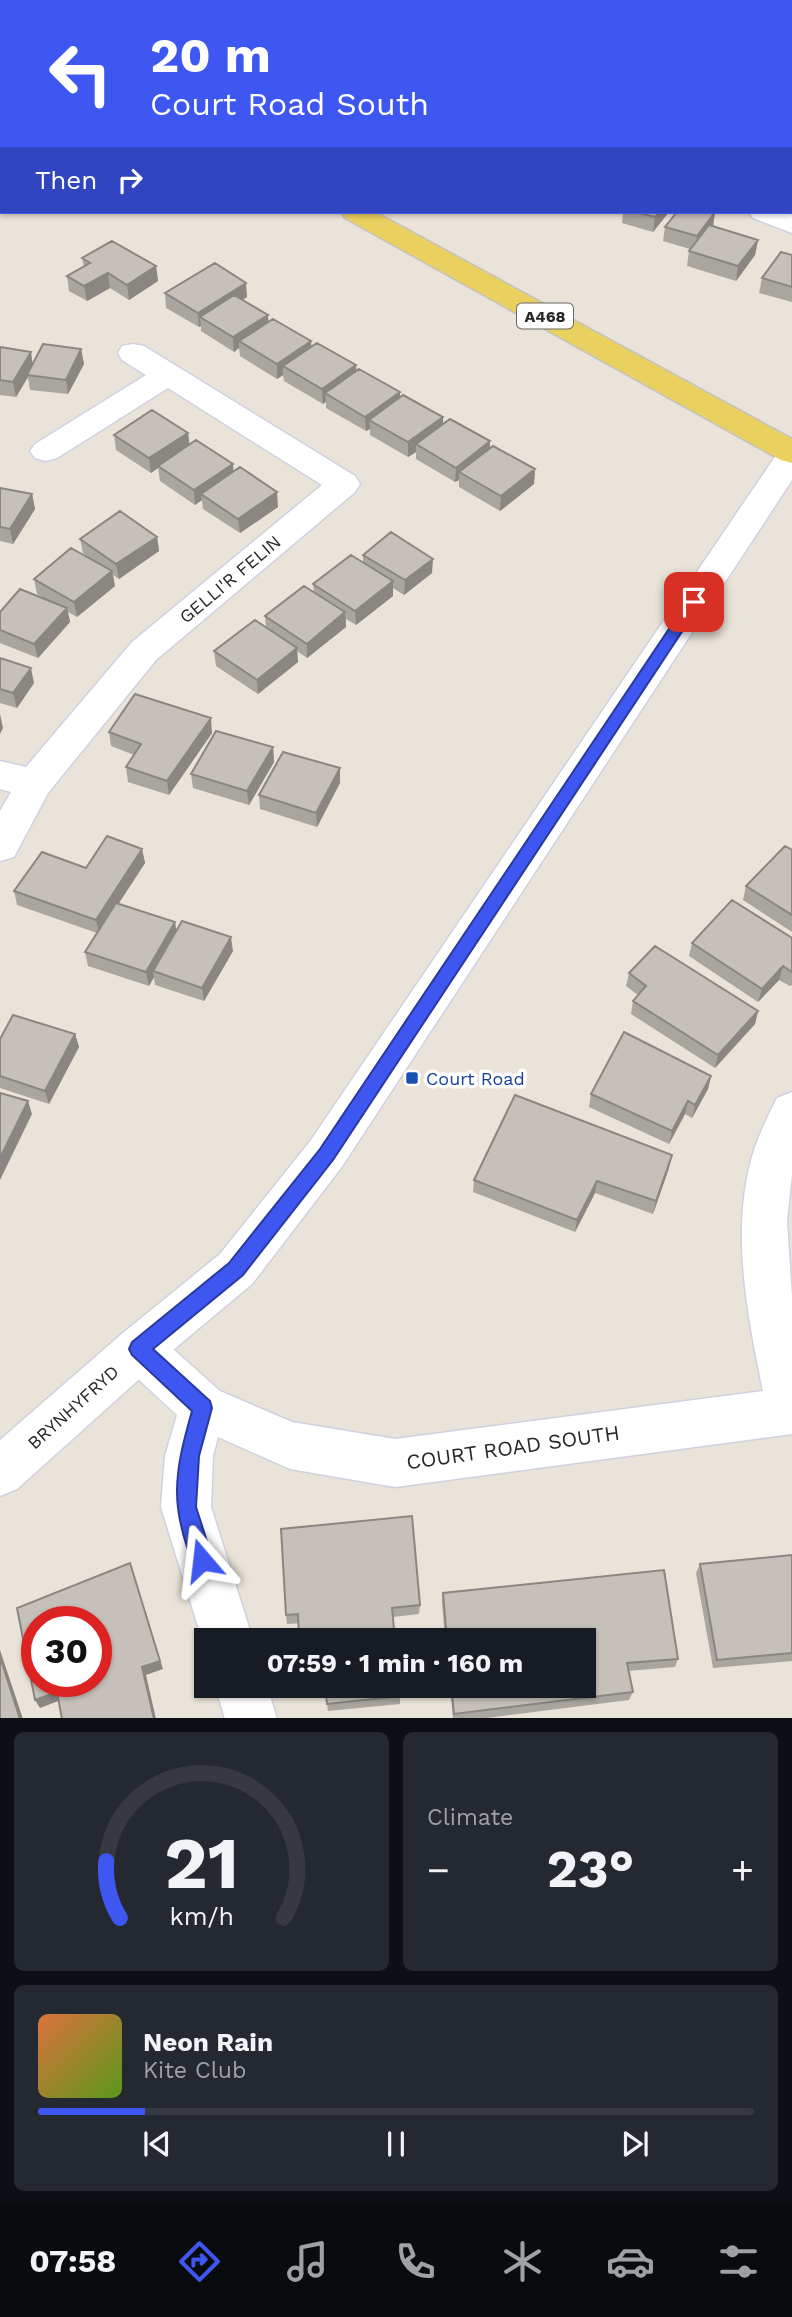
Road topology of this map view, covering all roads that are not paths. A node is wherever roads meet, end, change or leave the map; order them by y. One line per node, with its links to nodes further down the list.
1 (359, 214): 7 (main road, A468)
2 (767, 214): 3 (street)
3 (792, 225)
4 (133, 353): 5 (street, GELLI'R FELIN)
5 (167, 375): 6 (street); 8 (street, GELLI'R FELIN)
6 (46, 451)
7 (792, 454): 11 (street, BRYNHYFRYD)
8 (17, 779): 9 (street, GELLI'R FELIN)
9 (0, 846)
10 (789, 1124): 13 (street)
11 (138, 1349): 12 (street, COURT ROAD SOUTH); 14 (street, BRYNHYFRYD)
12 (203, 1408): 13 (street, COURT ROAD SOUTH); 15 (street)
13 (791, 1410)
14 (0, 1472)
15 (223, 1628)
16 (245, 1698): 17 (street)
17 (251, 1718)

